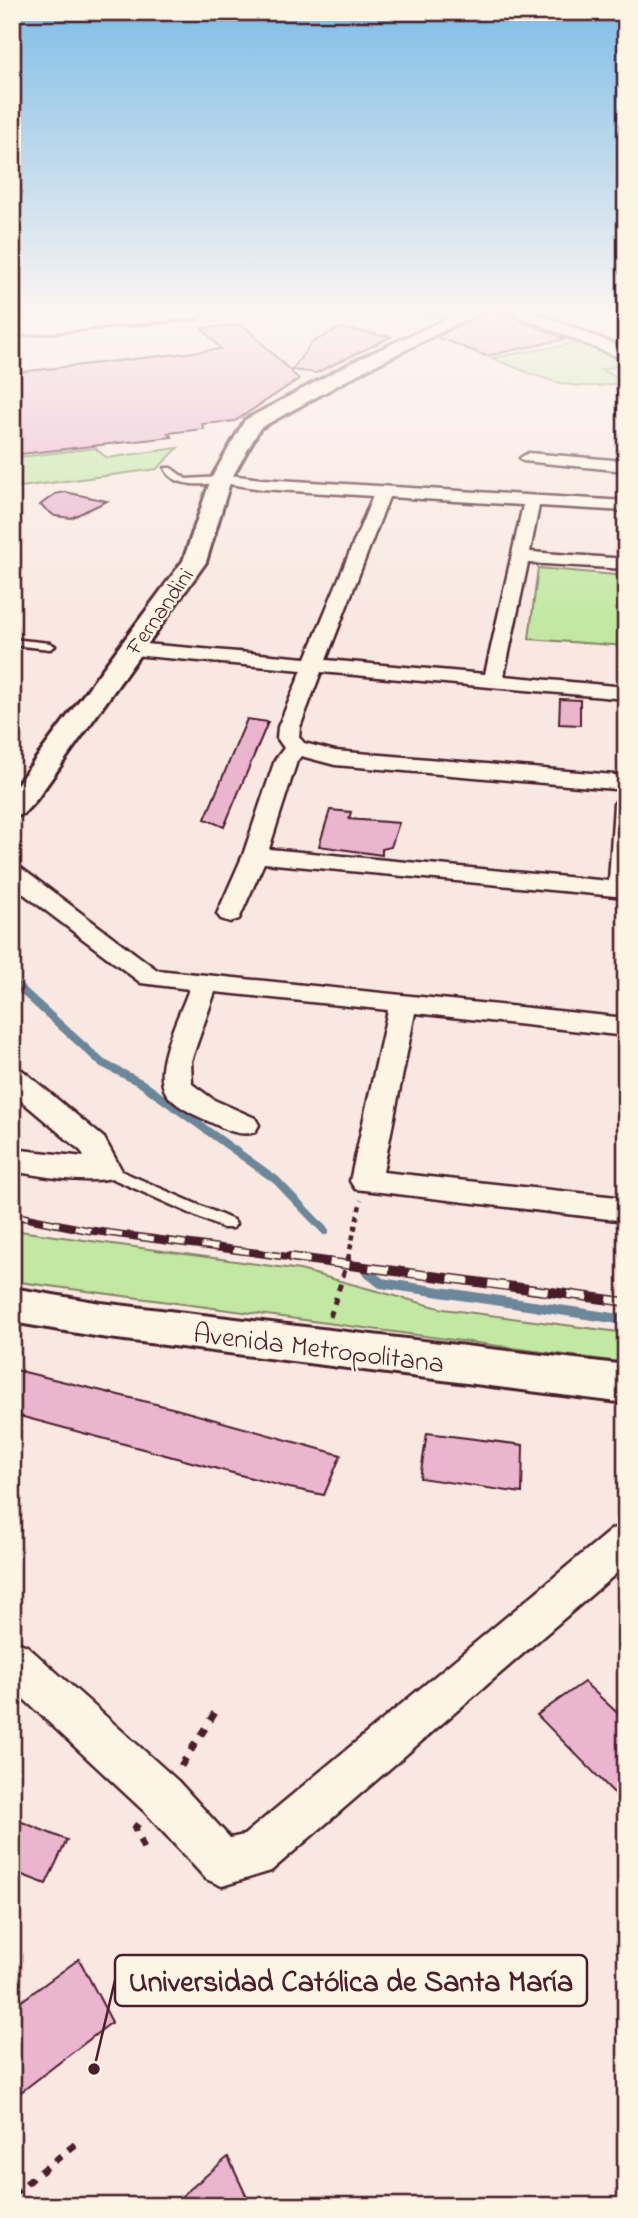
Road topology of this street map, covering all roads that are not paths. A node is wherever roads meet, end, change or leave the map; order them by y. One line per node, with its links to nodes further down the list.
1 (264, 417): 5 (main road, Fernandini)
2 (626, 457): 3 (street)
3 (626, 466)
4 (168, 471): 5 (lane)
5 (221, 479): 6 (street); 11 (main road, Fernandini)
6 (248, 483): 7 (street); 11 (main road)
7 (383, 492): 8 (street); 16 (street)
8 (532, 501): 9 (street); 10 (street)
9 (626, 506)
10 (520, 557): 12 (street); 17 (street)
11 (194, 562): 15 (main road, Fernandini)
12 (626, 564)
13 (12, 642): 14 (lane)
14 (50, 646)
15 (133, 649): 16 (street); 22 (main road, Fernandini)
16 (314, 665): 17 (street); 19 (street)
17 (493, 682): 18 (street)
18 (626, 693)
19 (296, 748): 20 (street); 23 (street)
20 (626, 783)
21 (626, 803): 25 (street)
22 (12, 808)
23 (255, 855): 25 (street); 26 (street)
24 (12, 873): 27 (street)
25 (623, 890)
26 (230, 914)
27 (205, 983): 28 (street); 31 (street)
28 (404, 1003): 29 (street); 34 (street)
29 (626, 1027)
30 (12, 1077): 33 (street)
31 (244, 1125)
32 (12, 1160): 33 (street)
33 (105, 1169): 35 (lane)
34 (626, 1210)
35 (228, 1224)
36 (12, 1304): 37 (main road, Avenida Metropolitana)
37 (626, 1384)
38 (626, 1541): 39 (street)
39 (12, 1660)

